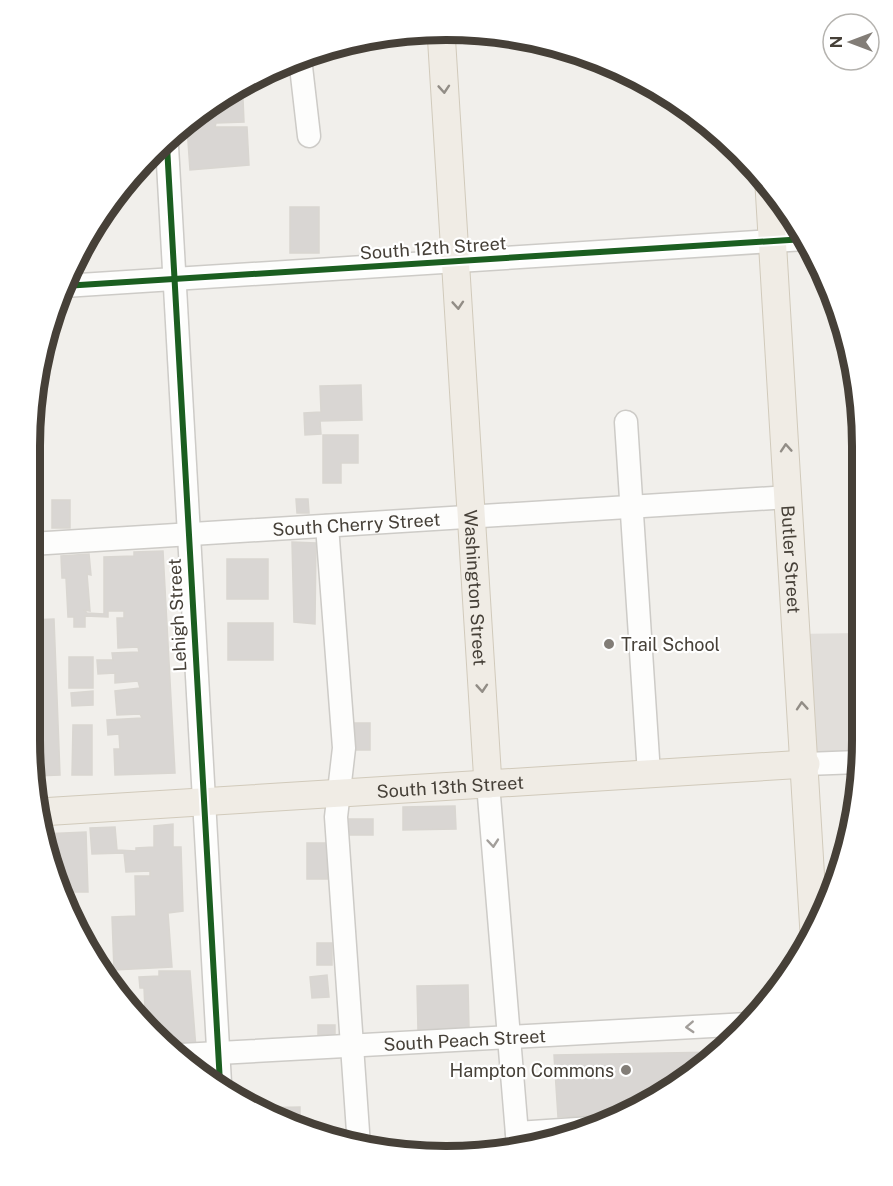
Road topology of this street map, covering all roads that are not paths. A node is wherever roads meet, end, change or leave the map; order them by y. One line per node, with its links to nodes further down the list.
1 (442, 40): 8 (main road, Washington Street, one-way to 8)
2 (301, 67): 3 (street)
3 (309, 136)
4 (167, 152): 9 (street, Lehigh Street)
5 (770, 200): 7 (main road, Butler Street)
6 (795, 240): 7 (street, South 12th Street)
7 (772, 241): 8 (street, South 12th Street); 12 (main road, Butler Street, one-way to 7)
8 (455, 261): 9 (street, South 12th Street); 14 (main road, Washington Street, one-way to 14)
9 (175, 279): 10 (street, South 12th Street); 16 (street, Lehigh Street)
10 (74, 285)
11 (626, 422): 13 (street)
12 (789, 497): 13 (street, South Cherry Street); 19 (main road, Butler Street, one-way to 12)
13 (631, 507): 14 (street, South Cherry Street); 20 (street)
14 (472, 517): 15 (street, South Cherry Street); 21 (main road, Washington Street, one-way to 21)
15 (327, 525): 16 (street, South Cherry Street); 22 (street)
16 (187, 534): 17 (street, South Cherry Street); 23 (street, Lehigh Street)
17 (40, 543)
18 (852, 762): 19 (street, South 13th Street)
19 (806, 764): 20 (main road, South 13th Street); 25 (main road, Butler Street)
20 (649, 774): 21 (main road, South 13th Street)
21 (488, 784): 22 (main road, South 13th Street); 27 (street, Washington Street, one-way to 27)
22 (339, 793): 23 (main road, South 13th Street); 28 (street)
23 (202, 801): 24 (main road, South 13th Street); 29 (street, Lehigh Street)
24 (47, 812)
25 (813, 914)
26 (736, 1025): 27 (street, South Peach Street, one-way to 27)
27 (510, 1036): 28 (street, South Peach Street); 33 (street, Washington Street)
28 (351, 1045): 29 (street, South Peach Street); 32 (street)
29 (218, 1053): 30 (street, South Peach Street); 31 (street, Lehigh Street)
30 (190, 1055)
31 (220, 1076)
32 (358, 1136)
33 (517, 1140)

